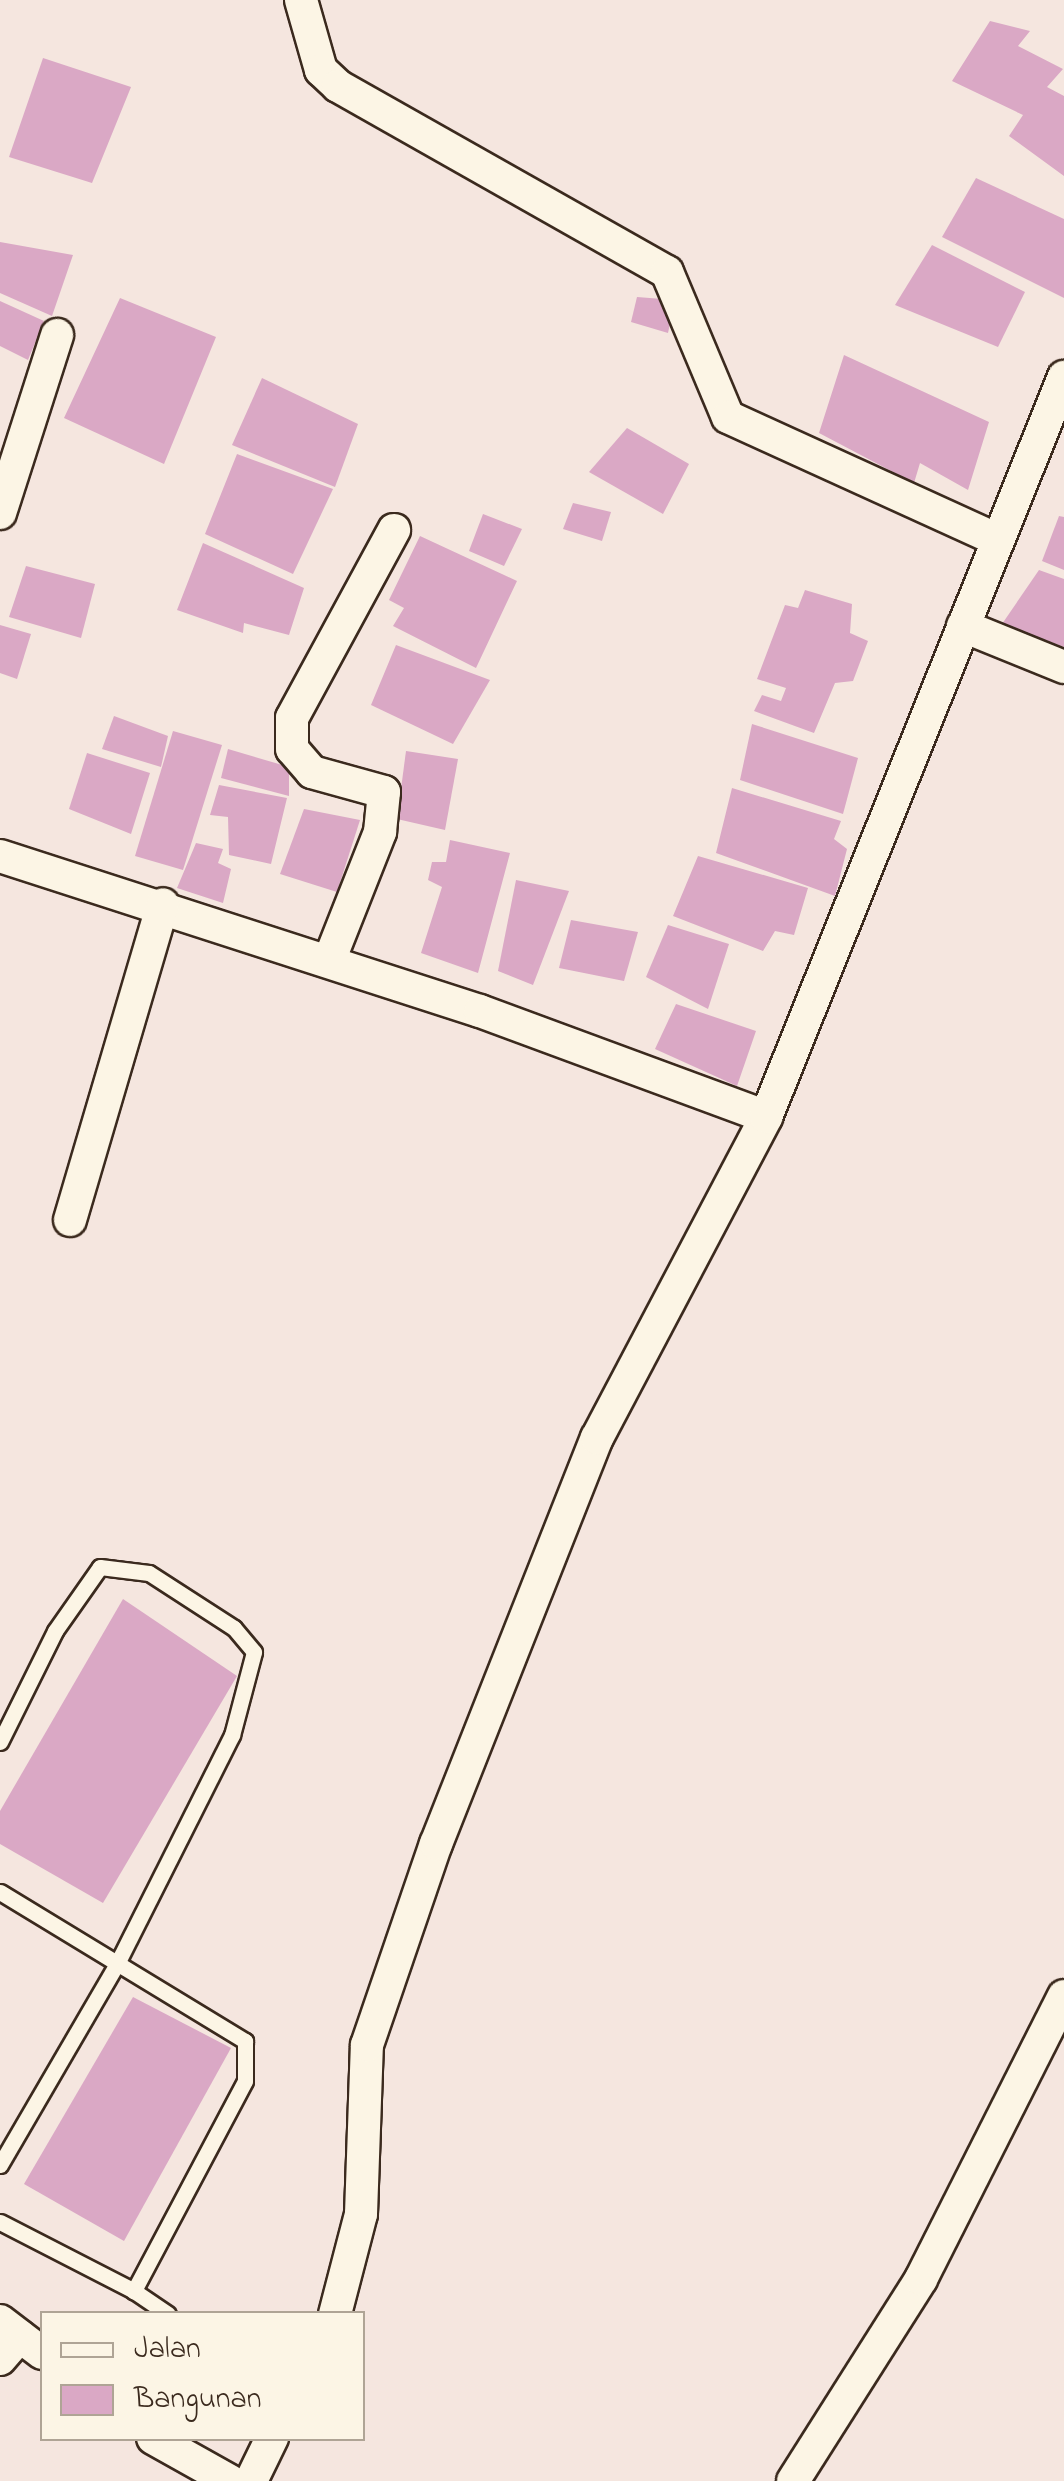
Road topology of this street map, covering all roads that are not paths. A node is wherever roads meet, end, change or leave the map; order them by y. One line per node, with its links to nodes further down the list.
1 (301, 0): 6 (street)
2 (57, 335): 4 (street)
3 (1064, 377): 6 (street)
4 (0, 514)
5 (394, 530): 11 (street)
6 (994, 538): 7 (street)
7 (962, 626): 8 (street); 12 (street)
8 (1064, 667)
9 (0, 856): 10 (street)
10 (164, 904): 11 (street); 13 (street)
11 (329, 961): 12 (street)
12 (766, 1117): 23 (street)
13 (70, 1220)
14 (0, 1742): 16 (lane)
15 (0, 1892): 16 (lane)
16 (118, 1962): 19 (lane); 21 (lane)
17 (1064, 1996): 18 (street)
18 (1056, 2033): 28 (street)
19 (0, 2165)
20 (0, 2222): 21 (lane)
21 (134, 2291): 22 (lane)
22 (164, 2311)
23 (335, 2311)
24 (158, 2441): 26 (street)
25 (270, 2441): 27 (street)
26 (230, 2481)
27 (250, 2481)
28 (793, 2481)

